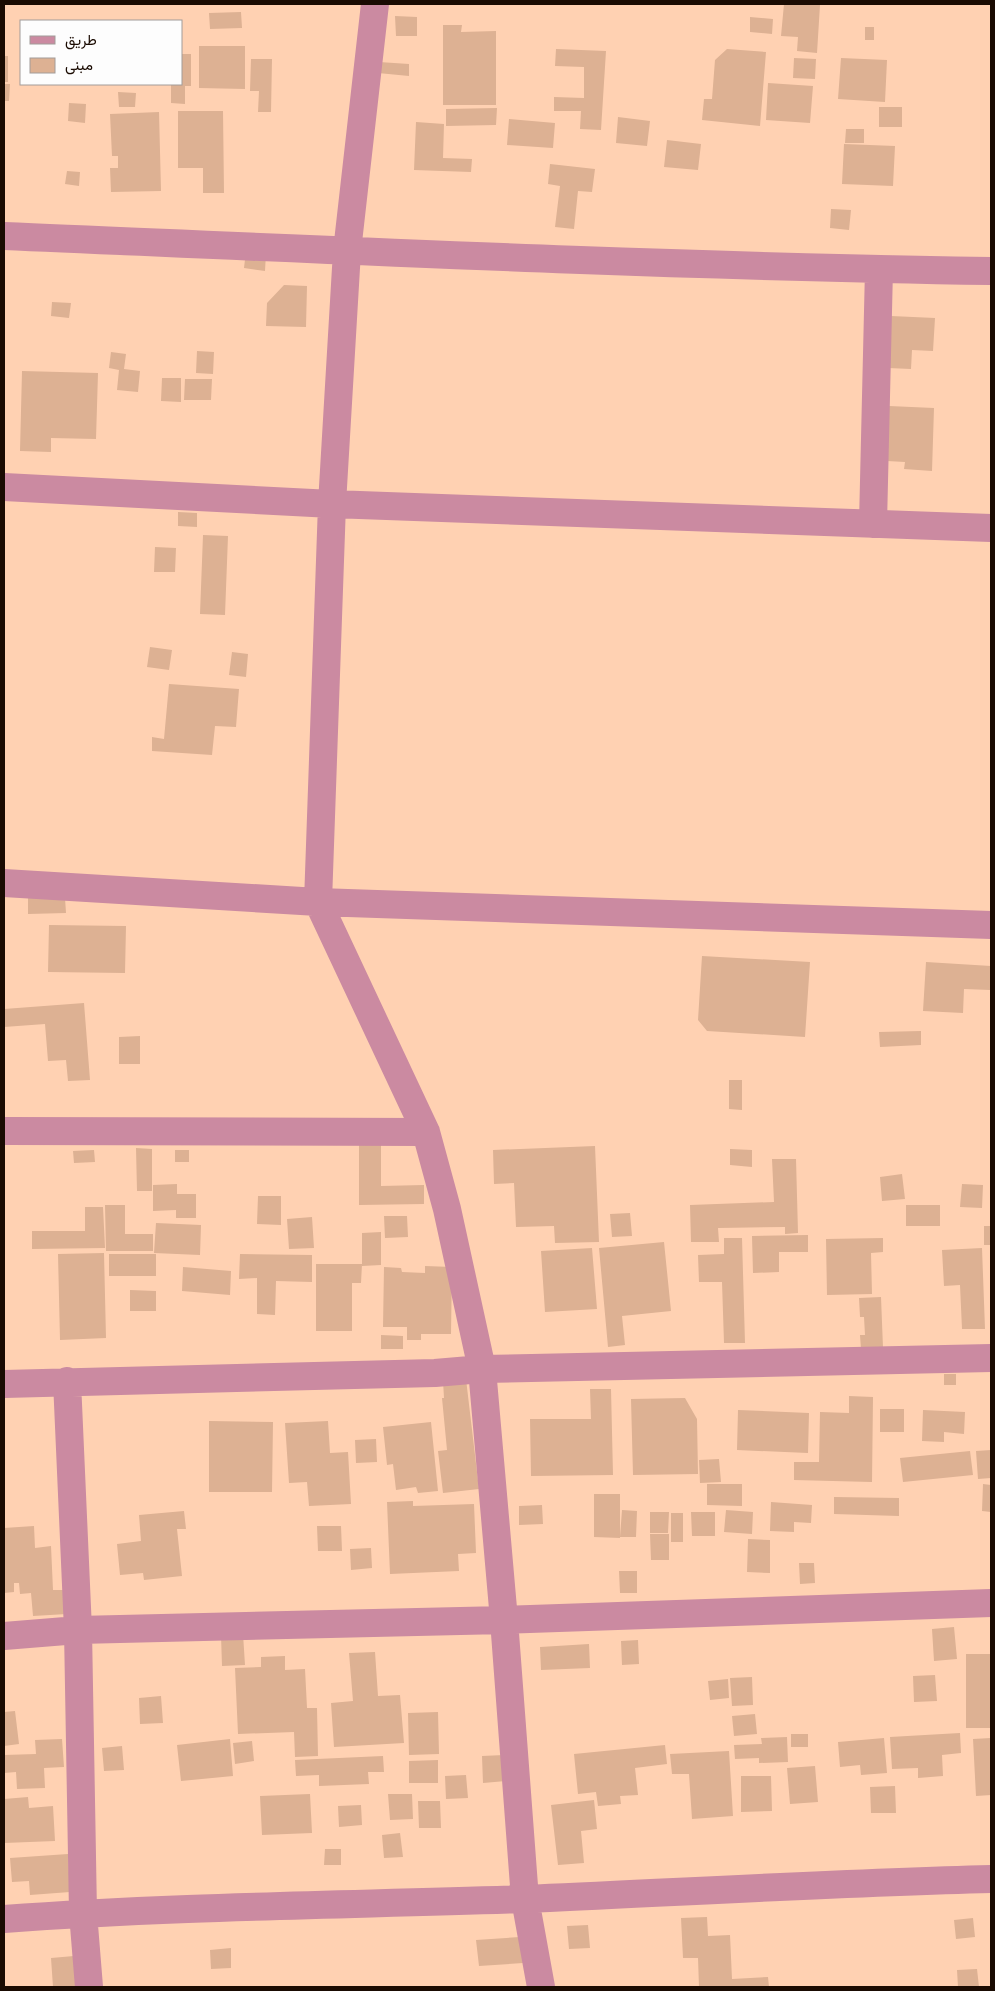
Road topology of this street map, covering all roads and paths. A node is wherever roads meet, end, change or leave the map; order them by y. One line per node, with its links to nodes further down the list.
1 (375, 4): 3 (street)
2 (4, 236): 3 (street)
3 (347, 251): 4 (street); 7 (street)
4 (879, 269): 5 (street); 8 (street)
5 (991, 270)
6 (4, 487): 7 (street)
7 (332, 504): 8 (street); 11 (street)
8 (873, 524): 9 (street)
9 (991, 528)
10 (4, 883): 11 (street)
11 (318, 902): 12 (street); 14 (street)
12 (991, 925)
13 (4, 1131): 14 (street)
14 (426, 1132): 16 (street)
15 (991, 1358): 16 (street)
16 (482, 1369): 17 (street); 20 (street)
17 (67, 1381): 18 (street); 21 (street)
18 (4, 1384)
19 (991, 1603): 20 (street)
20 (504, 1620): 21 (street); 24 (street)
21 (78, 1630): 22 (street); 25 (street)
22 (4, 1636)
23 (991, 1879): 24 (street)
24 (525, 1898): 25 (street); 28 (street)
25 (83, 1913): 26 (street); 27 (street)
26 (4, 1919)
27 (89, 1987)
28 (541, 1987)

